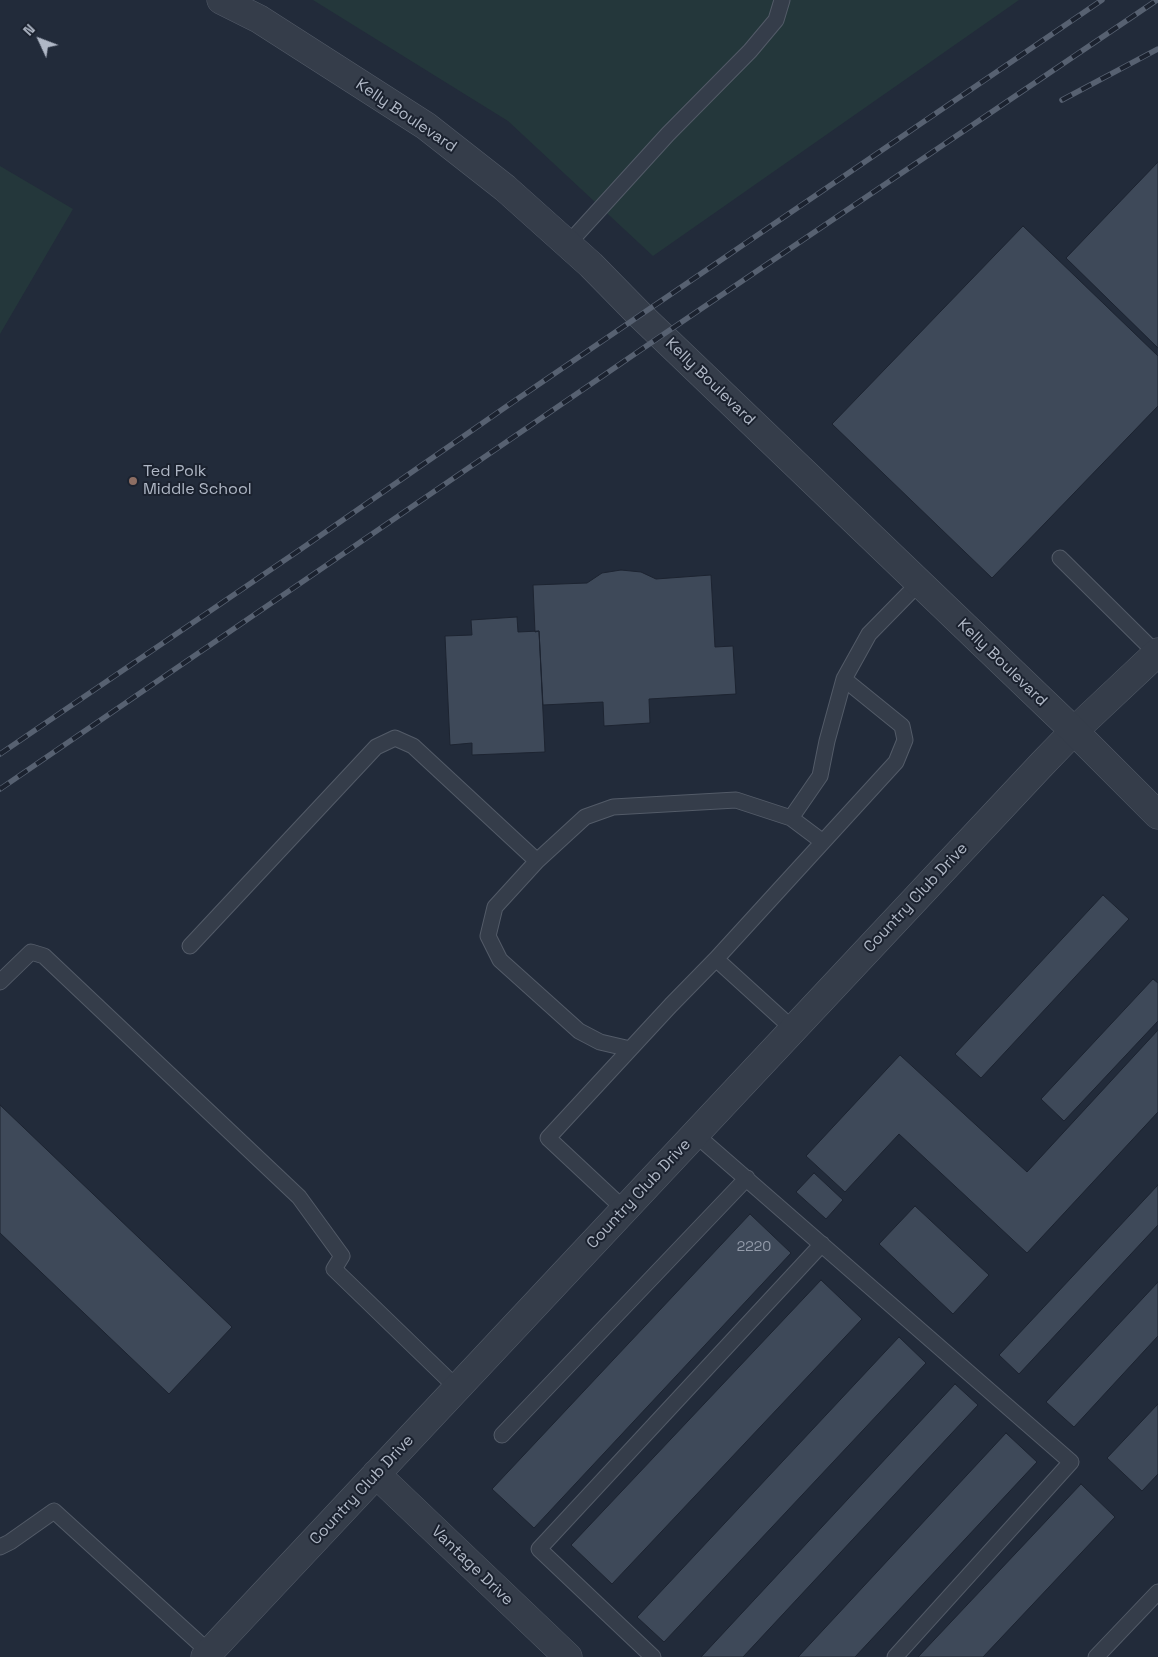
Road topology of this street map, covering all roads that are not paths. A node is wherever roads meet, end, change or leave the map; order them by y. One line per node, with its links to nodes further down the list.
1 (221, 0): 3 (street, Kelly Boulevard)
2 (782, 0): 3 (lane)
3 (567, 245): 5 (street, Kelly Boulevard)
4 (1060, 558): 6 (lane)
5 (919, 583): 7 (lane); 8 (street, Kelly Boulevard)
6 (1158, 654): 8 (street, Country Club Drive)
7 (844, 679): 10 (lane); 11 (lane)
8 (1074, 732): 9 (street, Kelly Boulevard); 16 (street, Country Club Drive)
9 (1158, 815)
10 (791, 818): 11 (lane); 12 (lane)
11 (823, 842): 14 (lane)
12 (537, 860): 13 (lane); 17 (lane)
13 (190, 946)
14 (716, 959): 16 (lane); 17 (lane)
15 (0, 982): 22 (lane)
16 (793, 1029): 18 (street, Country Club Drive)
17 (630, 1049): 20 (lane)
18 (695, 1134): 19 (lane); 20 (street, Country Club Drive)
19 (746, 1178): 21 (lane); 23 (lane)
20 (624, 1210): 22 (street, Country Club Drive)
21 (822, 1244): 29 (lane); 30 (lane)
22 (457, 1388): 24 (street, Country Club Drive)
23 (502, 1436)
24 (376, 1474): 27 (street, Country Club Drive); 28 (street, Vantage Drive)
25 (0, 1547): 27 (lane)
26 (1158, 1592): 31 (lane)
27 (207, 1655)
28 (568, 1657)
29 (653, 1657)
30 (894, 1657)
31 (1096, 1657)

